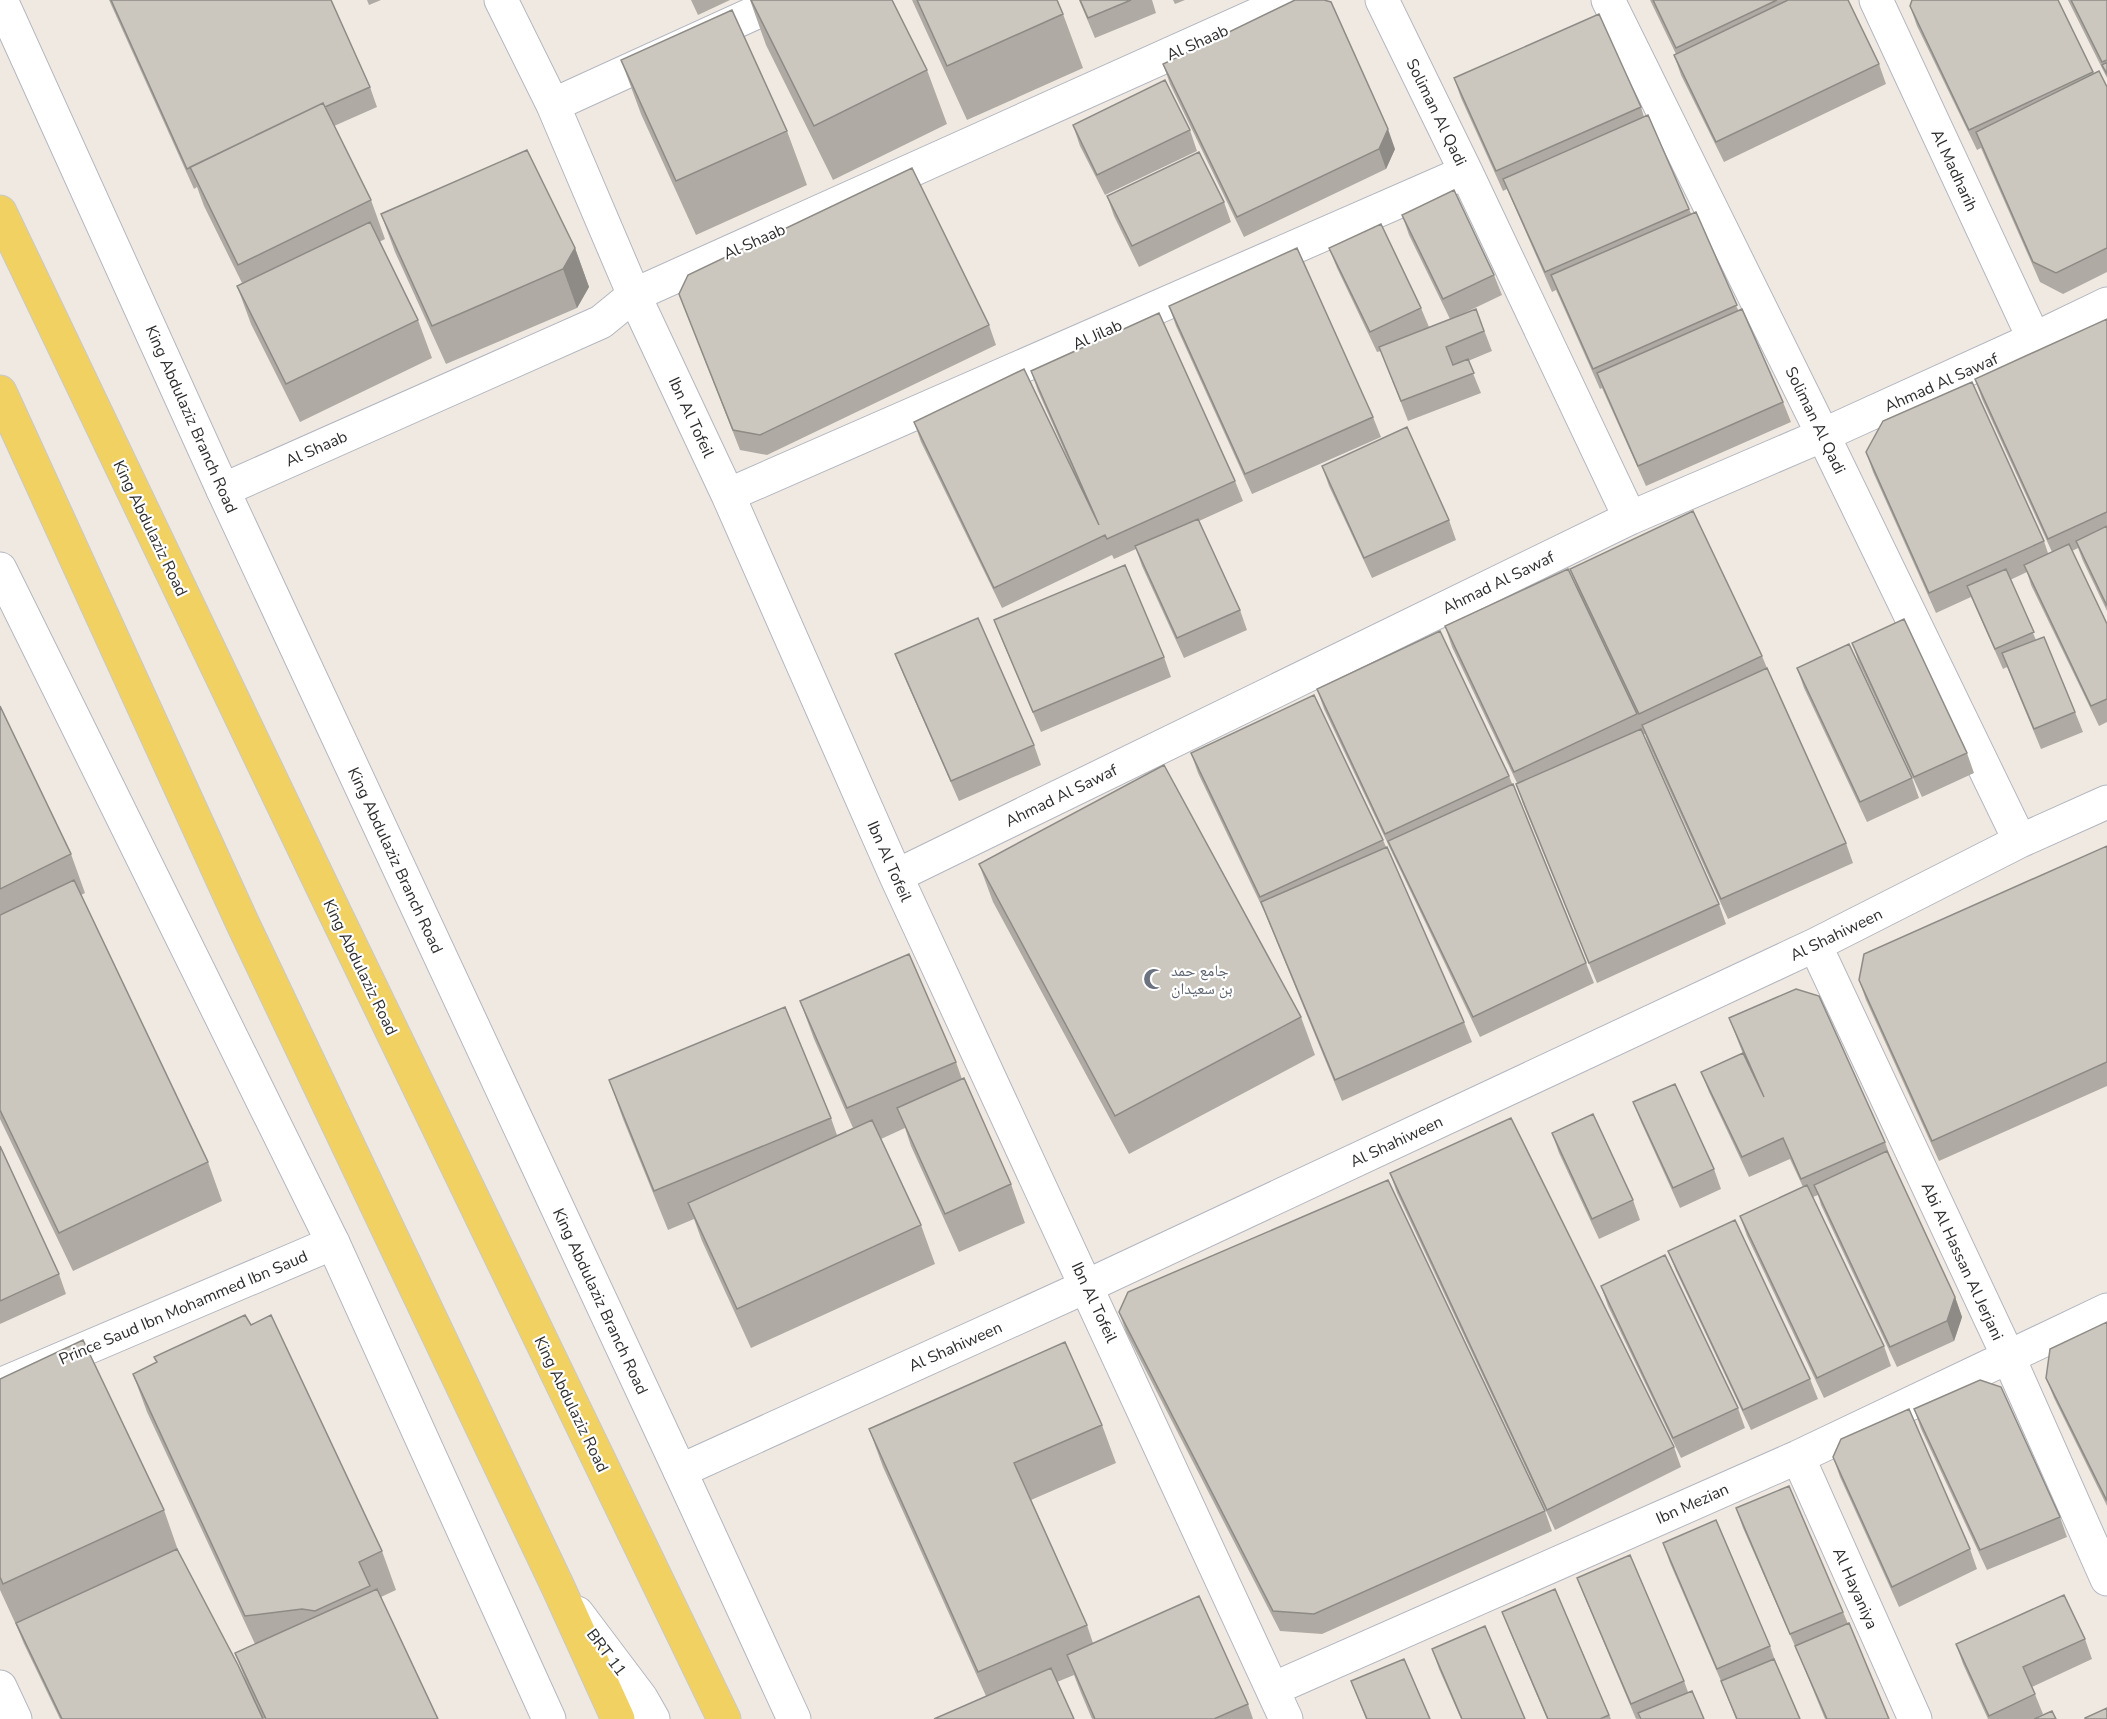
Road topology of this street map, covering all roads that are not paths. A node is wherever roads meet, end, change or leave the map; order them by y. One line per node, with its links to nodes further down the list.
1 (1, 0): 16 (street, King Abdulaziz Branch Road)
2 (501, 0): 8 (street, Ibn Al Tofeil)
3 (783, 0): 8 (street)
4 (1290, 0): 11 (street, Al Shaab)
5 (1382, 0): 9 (street, Soliman Al Qadi)
6 (1608, 0): 15 (street, Soliman Al Qadi)
7 (1876, 0): 13 (street, Al Madharih)
8 (553, 105): 11 (street, Ibn Al Tofeil)
9 (1466, 172): 17 (street, Al Jilab); 18 (street, Soliman Al Qadi)
10 (0, 213): 39 (main road, King Abdulaziz Road)
11 (634, 295): 16 (street, Al Shaab); 17 (street, Ibn Al Tofeil)
12 (2107, 304): 13 (street, Ahmad Al Sawaf)
13 (2034, 339): 15 (street, Ahmad Al Sawaf)
14 (0, 392): 32 (main road)
15 (1823, 435): 18 (street, Ahmad Al Sawaf); 21 (street, Soliman Al Qadi)
16 (223, 490): 30 (street, King Abdulaziz Branch Road)
17 (728, 495): 22 (street, Ibn Al Tofeil)
18 (1630, 518): 22 (street, Ahmad Al Sawaf)
19 (0, 569): 24 (street)
20 (2107, 802): 21 (street, Al Shahiween)
21 (2020, 841): 23 (street, Al Shahiween)
22 (896, 876): 25 (street, Ibn Al Tofeil)
23 (1815, 945): 25 (street, Al Shahiween); 27 (street, Abi Al Hassan Al Jerjani)
24 (333, 1243): 28 (street, Prince Saud Ibn Mohammed Ibn Saud); 36 (street)
25 (1088, 1286): 30 (street, Al Shahiween); 34 (street, Ibn Al Tofeil)
26 (2107, 1310): 27 (street, Ibn Mezian)
27 (2008, 1356): 29 (street, Ibn Mezian); 31 (street, Abi Al Hassan Al Jerjani)
28 (0, 1385)
29 (1798, 1457): 34 (street, Ibn Mezian); 42 (street, Al Hayaniya)
30 (680, 1470): 40 (street, King Abdulaziz Branch Road)
31 (2107, 1579)
32 (558, 1587): 37 (main road); 38 (street, BRT 11)
33 (0, 1686): 35 (street)
34 (1273, 1689): 41 (street, Ibn Al Tofeil)
35 (15, 1719)
36 (549, 1719)
37 (618, 1719)
38 (653, 1719)
39 (724, 1719)
40 (794, 1719)
41 (1286, 1719)
42 (1914, 1719)

